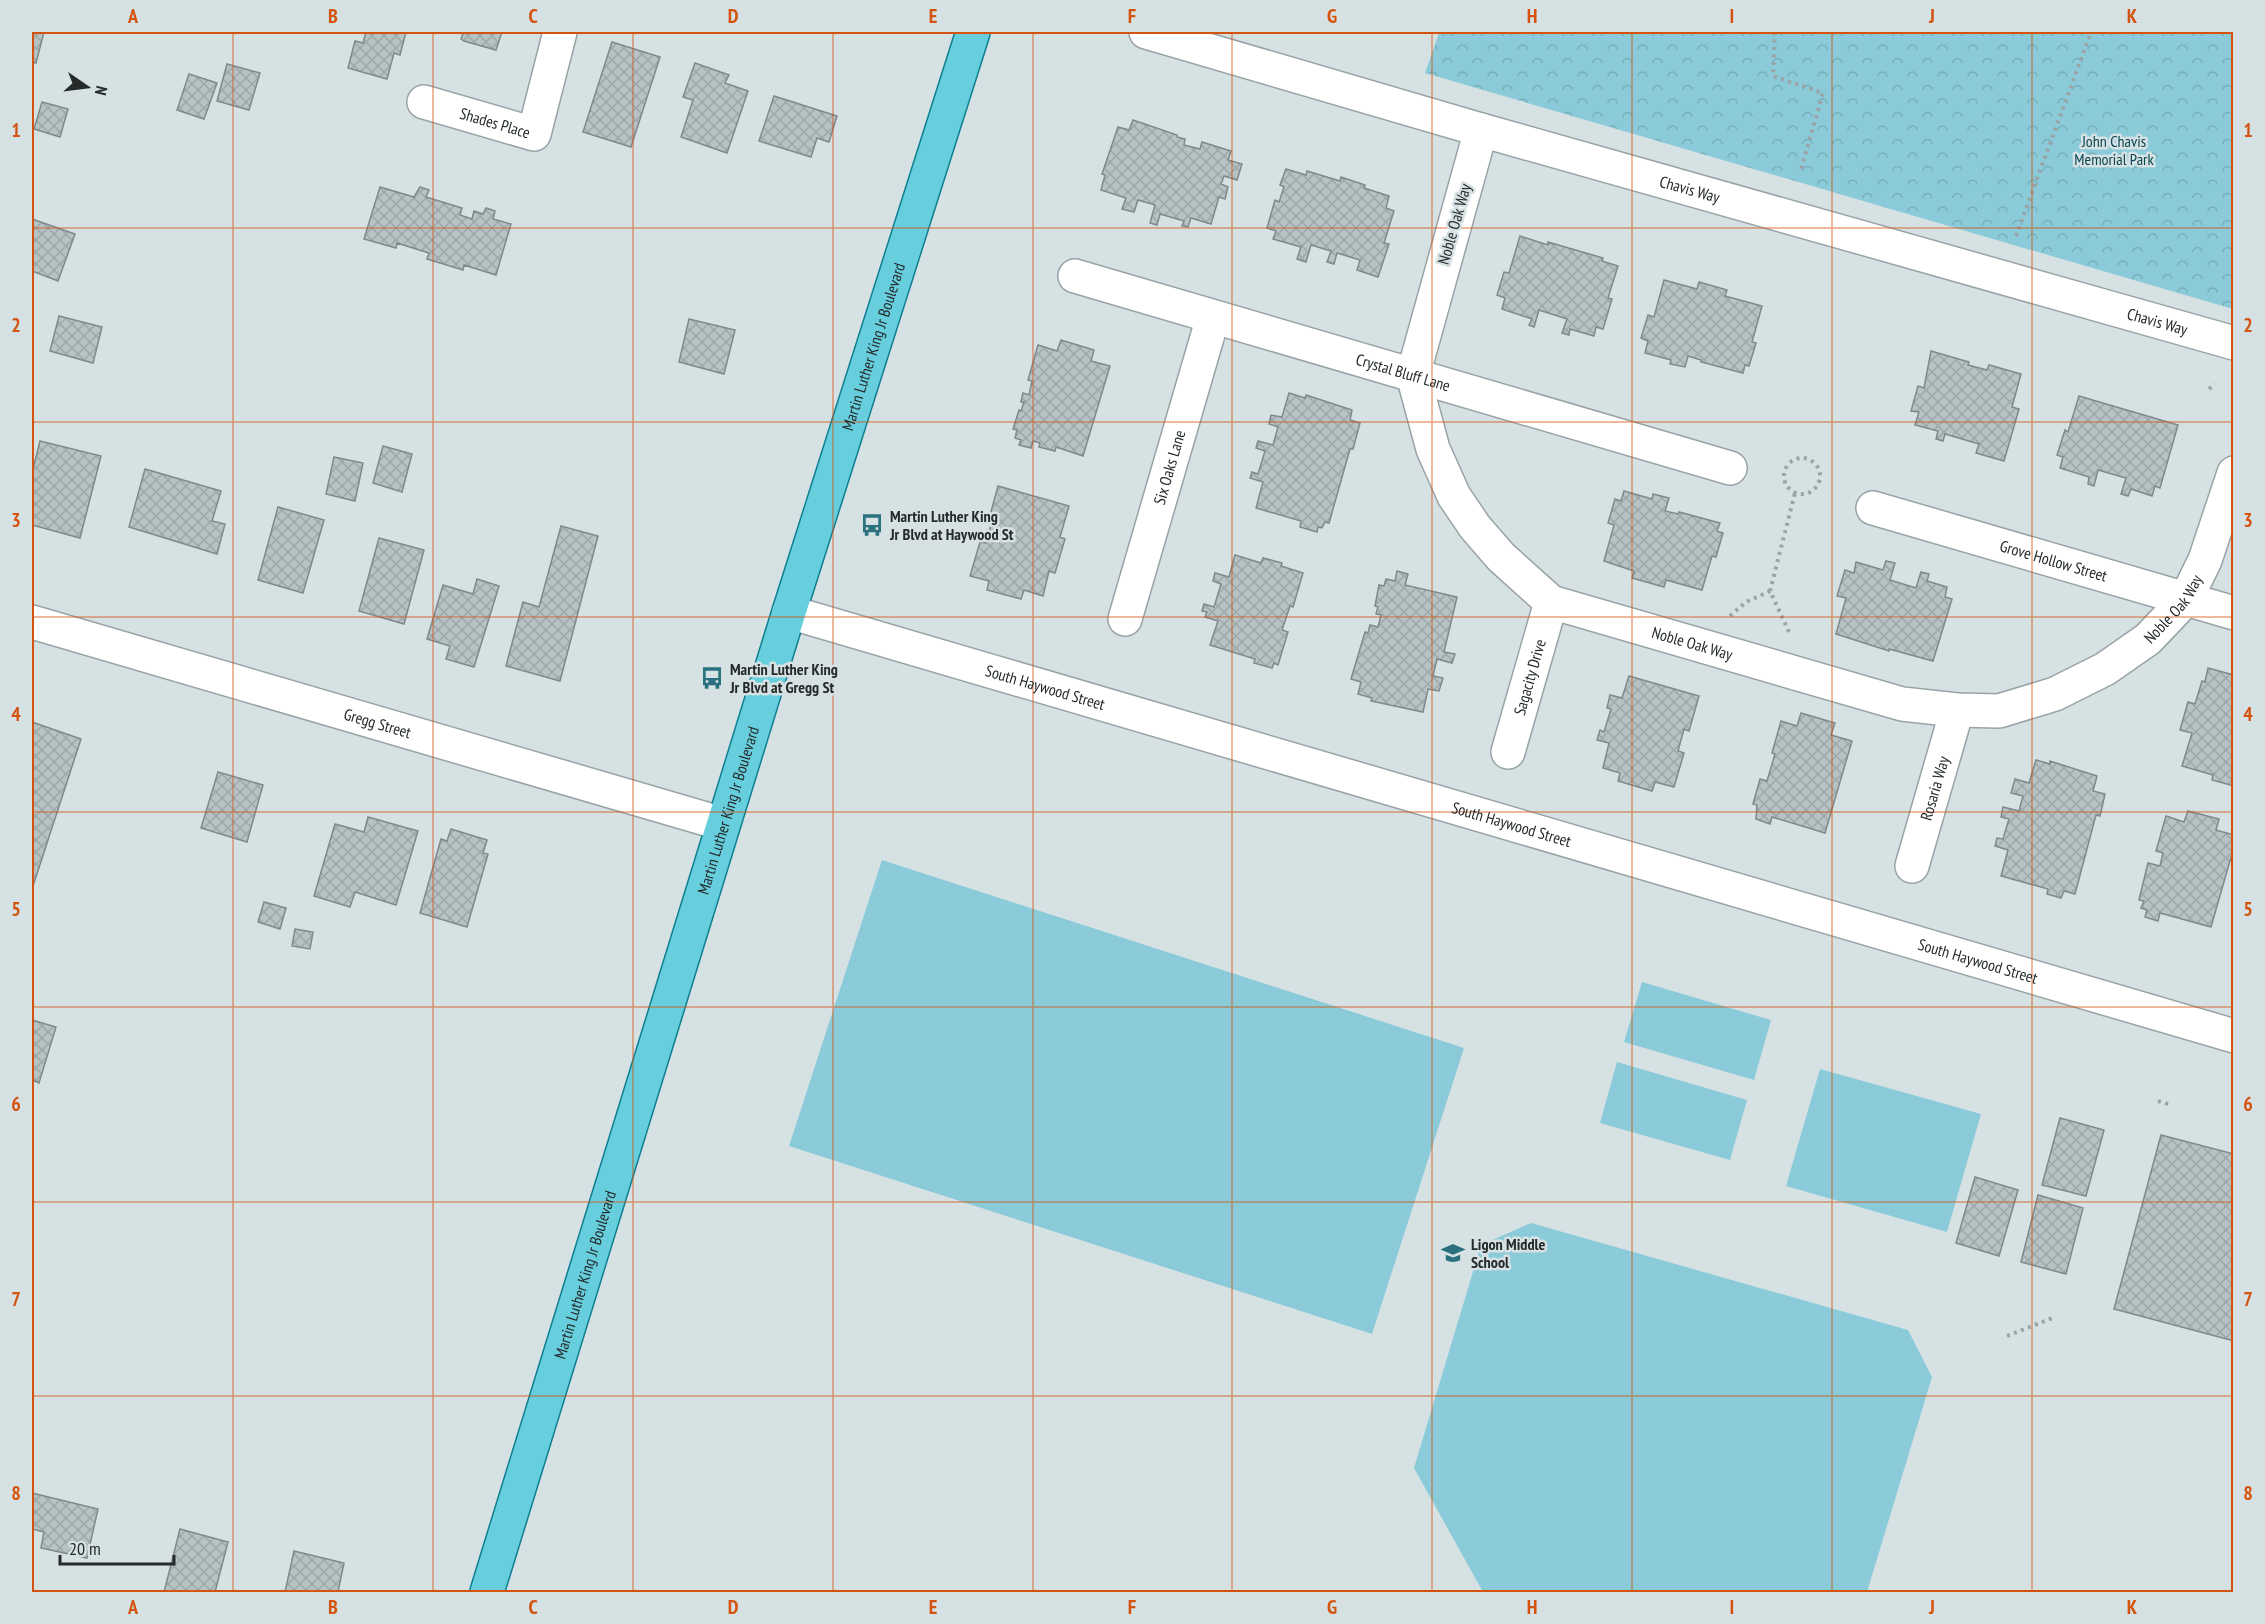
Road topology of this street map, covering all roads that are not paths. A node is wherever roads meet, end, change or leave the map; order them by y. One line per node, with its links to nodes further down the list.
1 (560, 32): 4 (street, Shades Place)
2 (973, 32): 15 (main road, Martin Luther King Jr Boulevard)
3 (1146, 32): 5 (street, Chavis Way)
4 (424, 102)
5 (1481, 130): 8 (street, Chavis Way); 9 (street, Noble Oak Way)
6 (1075, 276): 7 (street, Crystal Bluff Lane)
7 (1214, 317): 9 (street, Crystal Bluff Lane); 17 (street, Six Oaks Lane)
8 (2234, 343)
9 (1413, 375): 10 (street, Crystal Bluff Lane); 14 (street, Noble Oak Way)
10 (1730, 468)
11 (2234, 473): 13 (street, Noble Oak Way)
12 (1873, 508): 13 (street, Grove Hollow Street)
13 (2186, 599): 16 (street, Grove Hollow Street); 19 (street, Noble Oak Way)
14 (1551, 602): 19 (street, Noble Oak Way); 20 (street, Sagacity Drive)
15 (789, 612): 21 (main road, Martin Luther King Jr Boulevard); 23 (street, South Haywood Street)
16 (2234, 613)
17 (1125, 619)
18 (32, 622): 21 (street, Gregg Street)
19 (1957, 710): 22 (street, Rosaria Way)
20 (1508, 752)
21 (723, 824): 24 (main road, Martin Luther King Jr Boulevard)
22 (1912, 866)
23 (2234, 1036)
24 (487, 1593)

